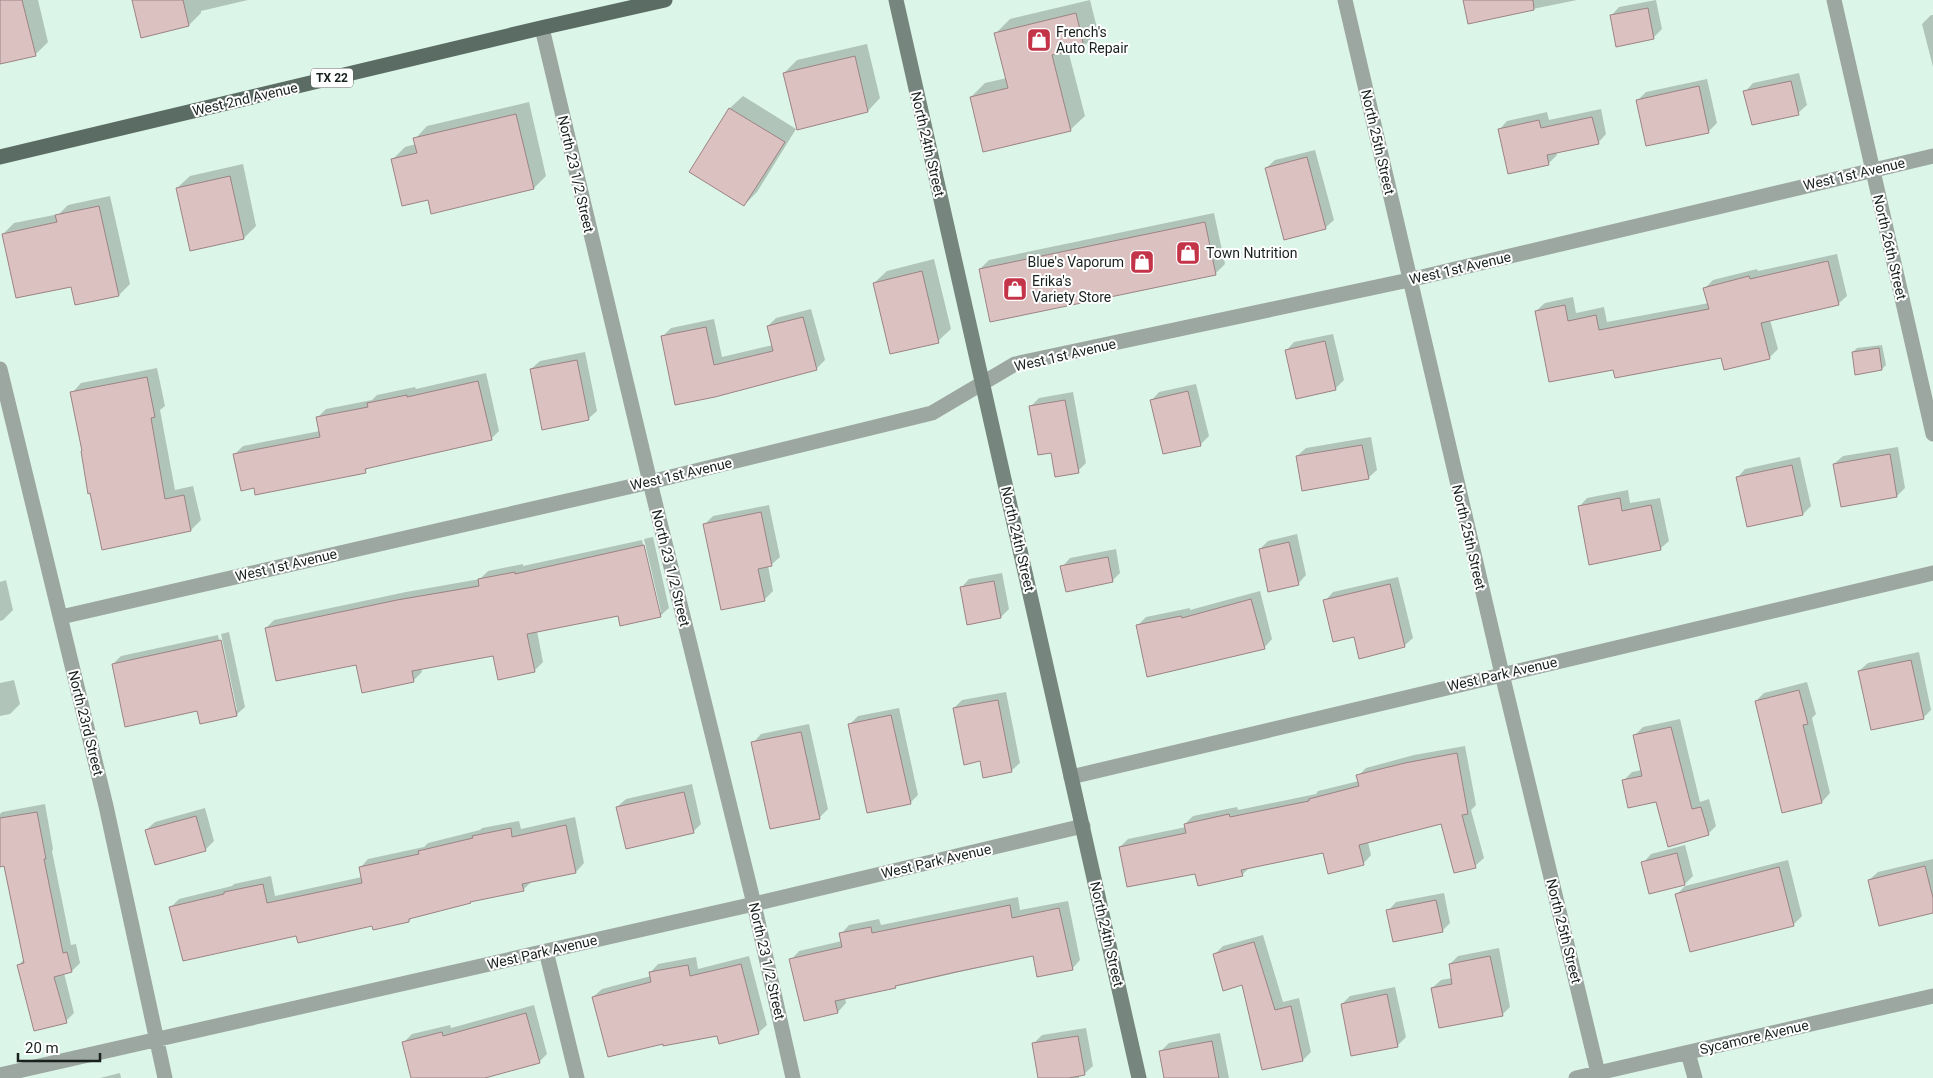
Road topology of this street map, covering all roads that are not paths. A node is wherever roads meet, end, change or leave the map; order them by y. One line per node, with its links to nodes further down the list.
1 (665, 0): 5 (main road, West 2nd Avenue / TX 22)
2 (896, 0): 11 (street, North 24th Street)
3 (1345, 0): 9 (street, North 25th Street)
4 (1834, 0): 8 (street, North 26th Street)
5 (542, 28): 7 (main road, West 2nd Avenue / TX 22); 13 (street, North 23 1/2 Street)
6 (1933, 156): 8 (street, West 1st Avenue)
7 (0, 157)
8 (1872, 170): 9 (street, West 1st Avenue); 12 (street, North 26th Street)
9 (1409, 280): 11 (street, West 1st Avenue); 16 (street, North 25th Street)
10 (0, 370): 15 (street, North 23rd Street)
11 (982, 382): 13 (street, West 1st Avenue); 17 (street, North 24th Street)
12 (1933, 434)
13 (650, 482): 15 (street, West 1st Avenue); 19 (street, North 23 1/2 Street)
14 (1933, 573): 16 (street, West Park Avenue)
15 (61, 617): 22 (street, North 23rd Street)
16 (1502, 674): 17 (street, West Park Avenue); 24 (street, North 25th Street)
17 (1071, 777): 18 (street, North 24th Street)
18 (1082, 826): 19 (street, West Park Avenue); 29 (street, North 24th Street)
19 (754, 904): 20 (street, West Park Avenue); 28 (street, North 23 1/2 Street)
20 (546, 951): 22 (street, West Park Avenue); 27 (street)
21 (1933, 996): 23 (street, Sycamore Avenue)
22 (157, 1040): 25 (street, West Park Avenue); 26 (street, North 23rd Street)
23 (1688, 1053): 24 (street, Sycamore Avenue); 31 (street)
24 (1598, 1073): 30 (street, Sycamore Avenue)
25 (0, 1075)
26 (165, 1078)
27 (577, 1078)
28 (794, 1078)
29 (1139, 1078)
30 (1576, 1078)
31 (1695, 1078)

